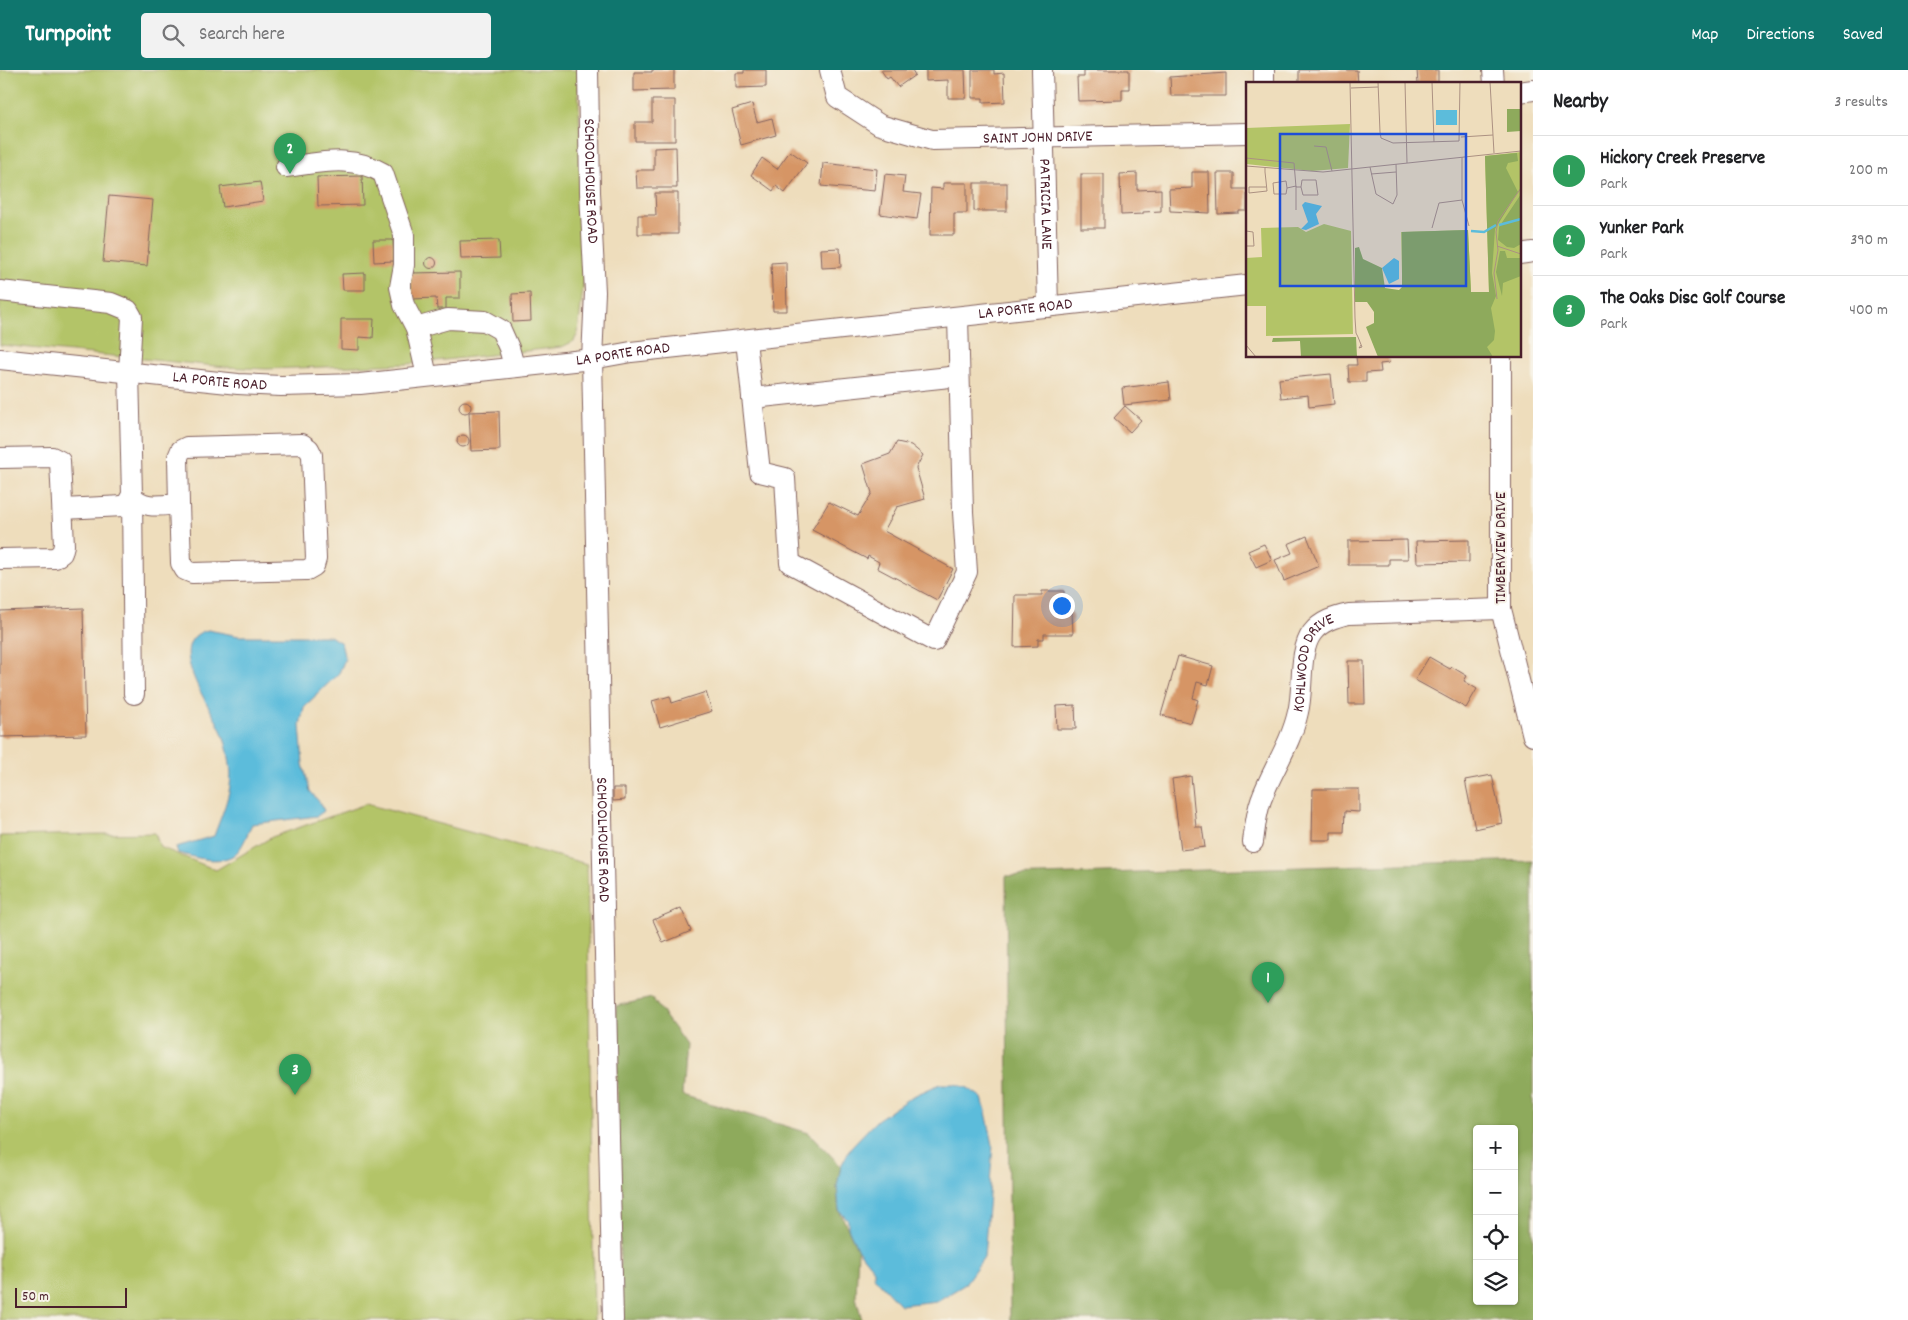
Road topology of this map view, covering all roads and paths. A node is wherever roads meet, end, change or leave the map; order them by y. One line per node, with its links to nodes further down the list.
1 (588, 70): 19 (street, SCHOOLHOUSE ROAD)
2 (830, 70): 7 (street, SAINT JOHN DRIVE)
3 (1042, 70): 7 (street, PATRICIA LANE)
4 (1533, 90): 5 (street)
5 (1520, 92)
6 (1246, 133): 7 (street, SAINT JOHN DRIVE)
7 (1043, 137): 13 (street, PATRICIA LANE)
8 (286, 166): 15 (street)
9 (1533, 252): 10 (street)
10 (1520, 254)
11 (1246, 285): 13 (street, LA PORTE ROAD)
12 (0, 291): 21 (street)
13 (1048, 307): 14 (street, LA PORTE ROAD)
14 (958, 317): 16 (street, LA PORTE ROAD); 23 (street)
15 (416, 328): 20 (street); 22 (street)
16 (746, 340): 19 (street, LA PORTE ROAD); 24 (street)
17 (1501, 358): 30 (street, TIMBERVIEW DRIVE)
18 (0, 359): 21 (street, LA PORTE ROAD)
19 (592, 359): 20 (street, LA PORTE ROAD); 34 (street, SCHOOLHOUSE ROAD)
20 (514, 366): 22 (street, LA PORTE ROAD)
21 (129, 372): 22 (street, LA PORTE ROAD); 26 (street)
22 (427, 376)
23 (959, 376): 24 (street); 24 (street)
24 (752, 398)
25 (0, 458): 28 (street)
26 (132, 495): 27 (street); 28 (street); 31 (street)
27 (179, 504): 27 (street)
28 (63, 509): 29 (street)
29 (0, 559)
30 (1501, 609): 32 (street, TIMBERVIEW DRIVE); 33 (street, KOHLWOOD DRIVE)
31 (134, 694)
32 (1533, 736)
33 (1253, 842)
34 (613, 1320)

